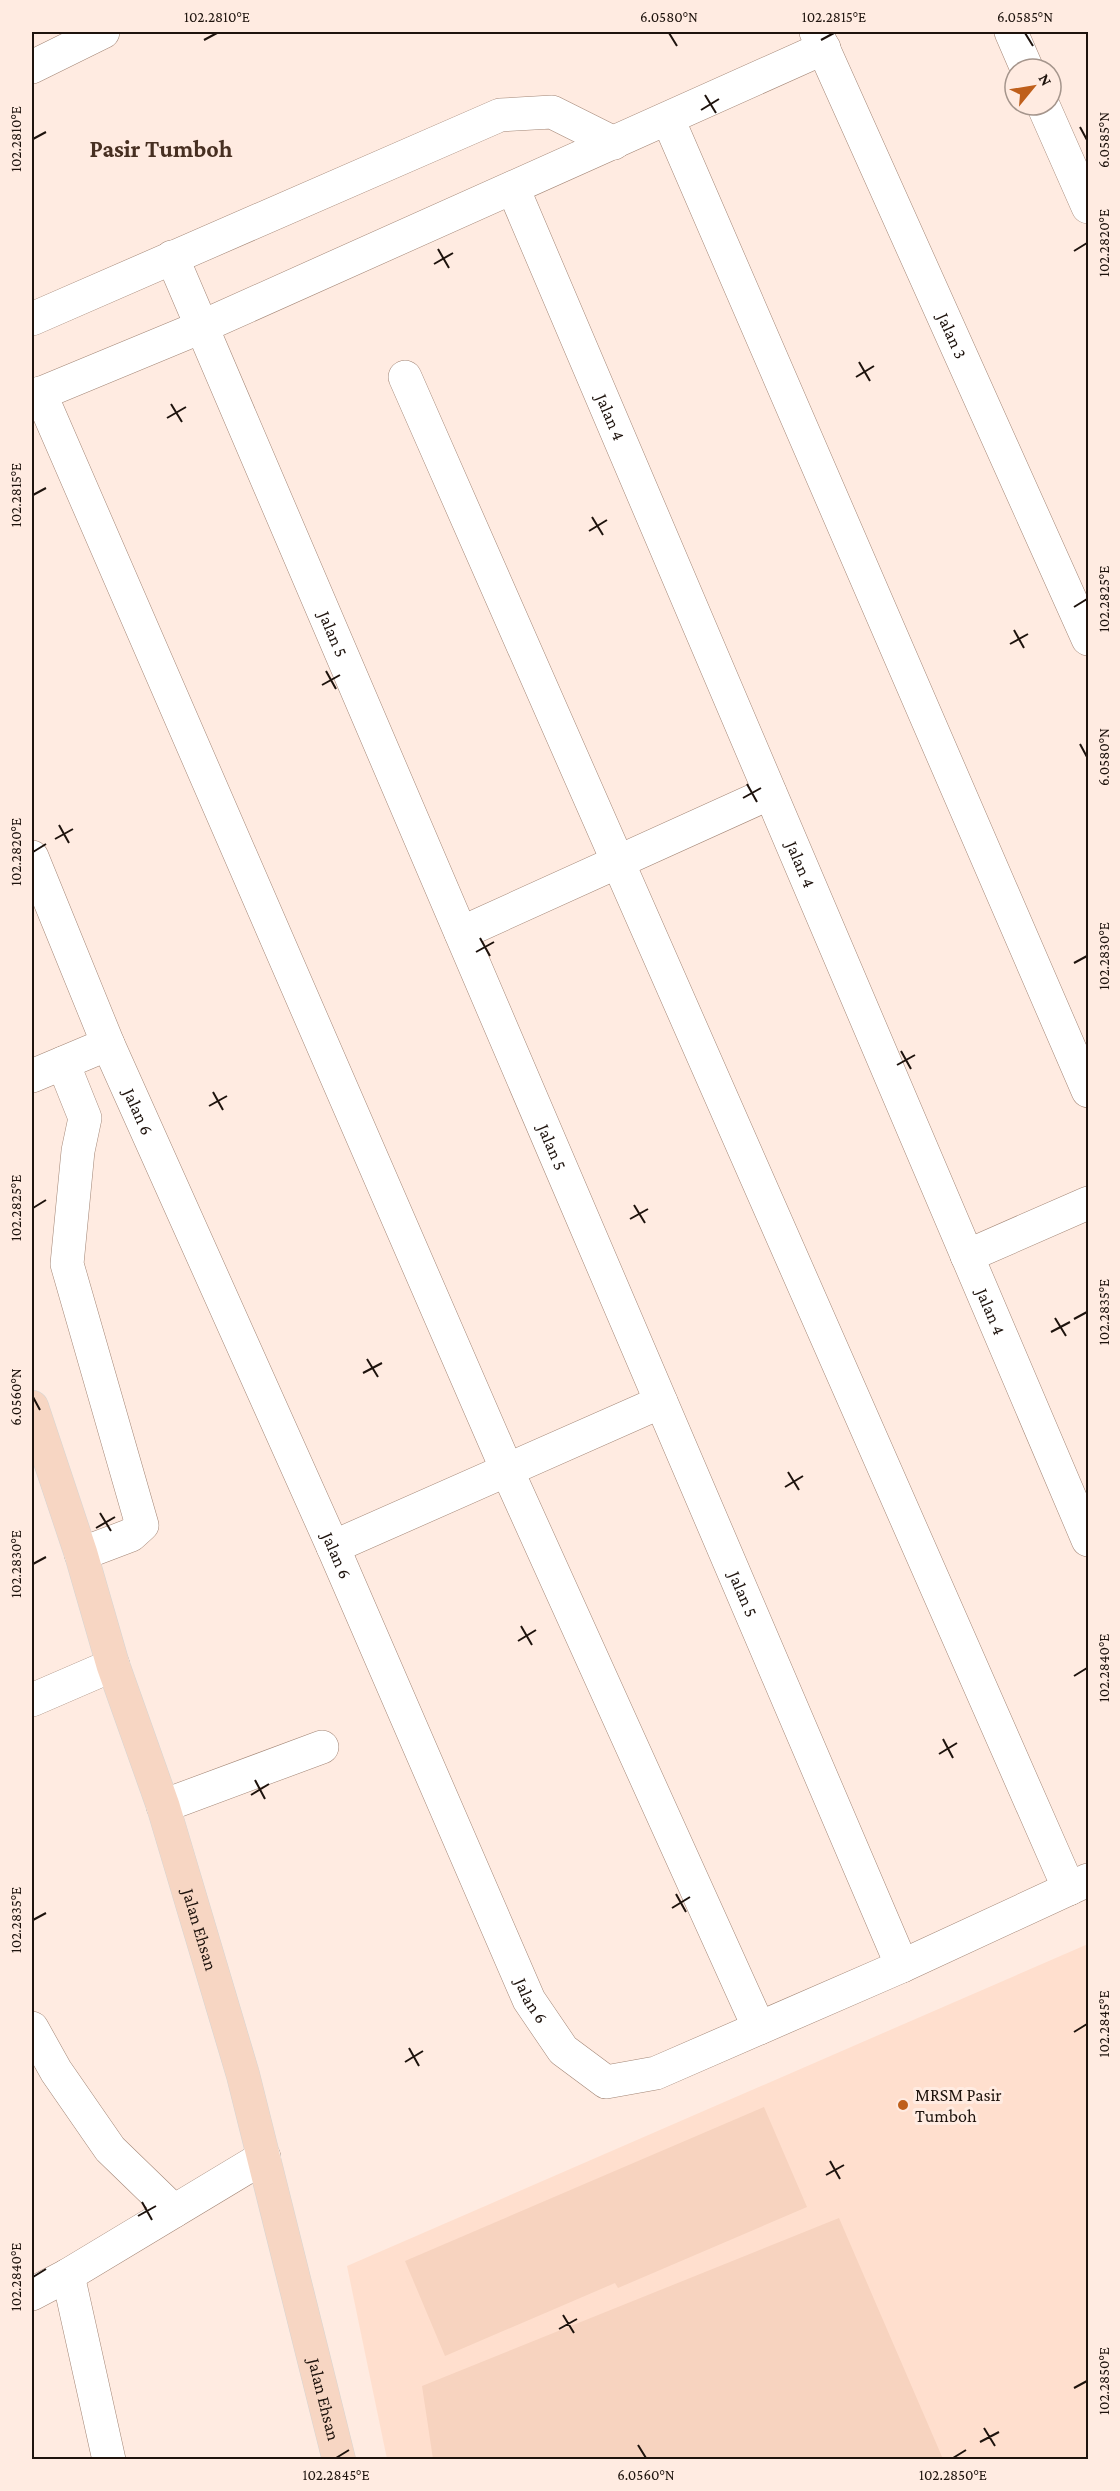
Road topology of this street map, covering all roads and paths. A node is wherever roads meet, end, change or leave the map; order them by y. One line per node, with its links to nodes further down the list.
1 (103, 32): 5 (street)
2 (1011, 32): 4 (street)
3 (820, 40): 7 (street); 16 (street, Jalan 3)
4 (1022, 57)
5 (32, 67)
6 (1048, 117): 10 (street)
7 (668, 119): 8 (street); 24 (street)
8 (614, 143): 9 (street); 11 (street)
9 (513, 188): 13 (street); 17 (street, Jalan 4)
10 (1089, 207)
11 (172, 257): 12 (street); 13 (street, Jalan 5)
12 (32, 319)
13 (201, 327): 15 (street); 20 (street, Jalan 5)
14 (405, 377): 19 (street)
15 (35, 395): 29 (street)
16 (1089, 639)
17 (771, 793): 19 (street); 26 (street, Jalan 4)
18 (32, 857): 21 (street, Jalan 6)
19 (618, 862): 20 (street); 37 (street)
20 (461, 933): 27 (street, Jalan 5)
21 (108, 1044): 22 (street); 31 (street, Jalan 6)
22 (63, 1063): 23 (street); 32 (street)
23 (32, 1076)
24 (1089, 1091)
25 (1089, 1203): 26 (street)
26 (967, 1256): 30 (street, Jalan 4)
27 (661, 1402): 29 (street); 38 (street, Jalan 5)
28 (32, 1407): 32 (main road, Jalan Ehsan)
29 (507, 1470): 31 (street); 40 (street)
30 (1089, 1540)
31 (333, 1547): 40 (street, Jalan 6)
32 (81, 1554): 33 (main road, Jalan Ehsan)
33 (113, 1665): 34 (street); 36 (main road, Jalan Ehsan)
34 (32, 1700)
35 (322, 1748): 36 (street)
36 (163, 1806): 41 (main road, Jalan Ehsan)
37 (1079, 1885): 38 (street, Jalan 6)
38 (902, 1966): 40 (street, Jalan 6)
39 (32, 2028): 42 (street)
40 (759, 2028)
41 (264, 2157): 42 (street); 46 (main road, Jalan Ehsan)
42 (174, 2211): 43 (street)
43 (68, 2275): 44 (street); 45 (street)
44 (32, 2294)
45 (110, 2460)
46 (339, 2460)

